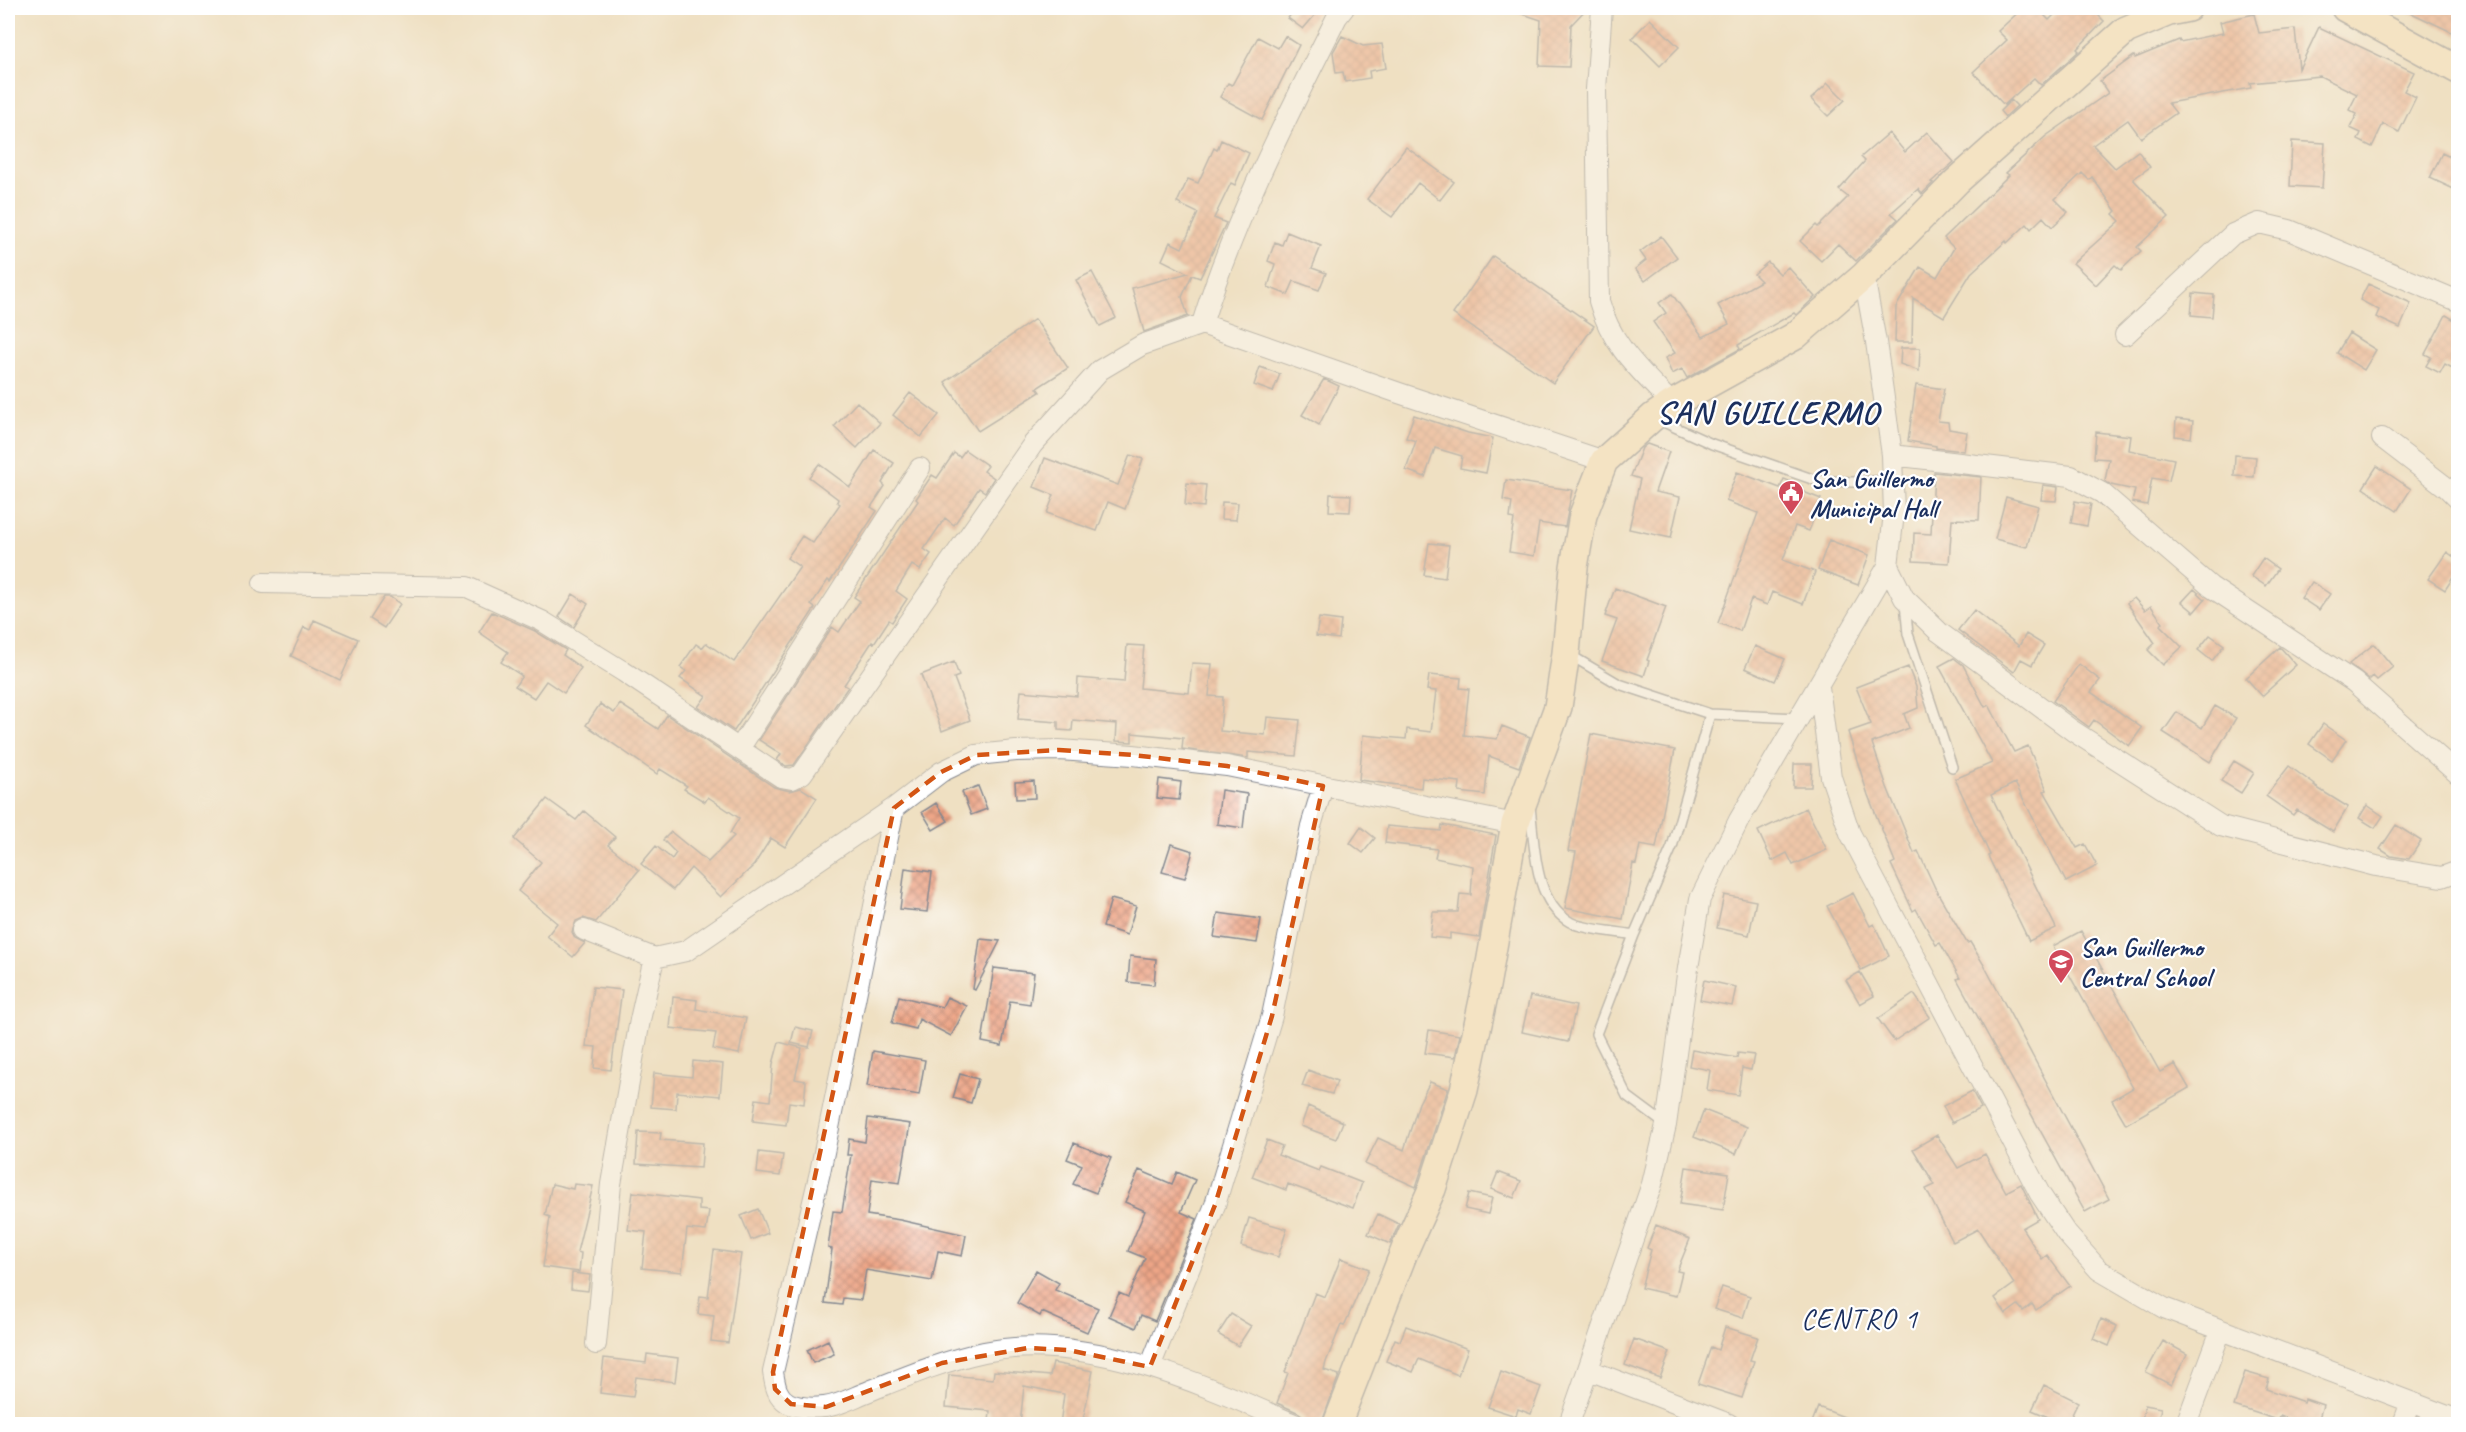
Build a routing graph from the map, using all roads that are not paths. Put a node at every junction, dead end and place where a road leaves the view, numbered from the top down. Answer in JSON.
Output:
{"nodes":[{"id":1,"x":1344,"y":8,"type":"edge"},
{"id":2,"x":1602,"y":8,"type":"edge"},
{"id":3,"x":2188,"y":8,"type":"edge"},
{"id":4,"x":2345,"y":8,"type":"edge"},
{"id":5,"x":2132,"y":19,"type":"edge"},
{"id":6,"x":2458,"y":70,"type":"edge"},
{"id":7,"x":1864,"y":276,"type":"junction"},
{"id":8,"x":2458,"y":298,"type":"edge"},
{"id":9,"x":1202,"y":324,"type":"junction"},
{"id":10,"x":2126,"y":335,"type":"dead end"},
{"id":11,"x":1663,"y":410,"type":"junction"},
{"id":12,"x":2382,"y":438,"type":"dead end"},
{"id":13,"x":1893,"y":455,"type":"junction"},
{"id":14,"x":1604,"y":461,"type":"junction"},
{"id":15,"x":920,"y":468,"type":"dead end"},
{"id":16,"x":1894,"y":480,"type":"junction"},
{"id":17,"x":2458,"y":499,"type":"edge"},
{"id":18,"x":1888,"y":566,"type":"junction"},
{"id":19,"x":263,"y":583,"type":"dead end"},
{"id":20,"x":1904,"y":598,"type":"junction"},
{"id":21,"x":1566,"y":652,"type":"junction"},
{"id":22,"x":1819,"y":687,"type":"junction"},
{"id":23,"x":1710,"y":714,"type":"junction"},
{"id":24,"x":1798,"y":718,"type":"junction"},
{"id":25,"x":739,"y":748,"type":"junction"},
{"id":26,"x":1952,"y":767,"type":"dead end"},
{"id":27,"x":2458,"y":774,"type":"edge"},
{"id":28,"x":1323,"y":786,"type":"junction"},
{"id":29,"x":1527,"y":790,"type":"junction"},
{"id":30,"x":894,"y":808,"type":"junction"},
{"id":31,"x":1515,"y":824,"type":"junction"},
{"id":32,"x":2458,"y":871,"type":"edge"},
{"id":33,"x":584,"y":930,"type":"dead end"},
{"id":34,"x":1634,"y":935,"type":"junction"},
{"id":35,"x":654,"y":958,"type":"junction"},
{"id":36,"x":1666,"y":1125,"type":"junction"},
{"id":37,"x":2221,"y":1330,"type":"junction"},
{"id":38,"x":596,"y":1344,"type":"dead end"},
{"id":39,"x":1150,"y":1367,"type":"junction"},
{"id":40,"x":1589,"y":1370,"type":"junction"},
{"id":41,"x":2411,"y":1402,"type":"junction"},
{"id":42,"x":2458,"y":1420,"type":"edge"},
{"id":43,"x":1294,"y":1425,"type":"edge"},
{"id":44,"x":1336,"y":1425,"type":"edge"},
{"id":45,"x":1569,"y":1425,"type":"edge"},
{"id":46,"x":1729,"y":1425,"type":"edge"},
{"id":47,"x":2186,"y":1425,"type":"edge"},
{"id":48,"x":2403,"y":1425,"type":"edge"}],
"edges":[{"from":1,"to":9,"type":"street"},
{"from":2,"to":11,"type":"street"},
{"from":3,"to":5,"type":"street"},
{"from":4,"to":6,"type":"street"},
{"from":5,"to":7,"type":"street"},
{"from":7,"to":11,"type":"street"},
{"from":7,"to":13,"type":"street"},
{"from":8,"to":10,"type":"street"},
{"from":9,"to":14,"type":"street"},
{"from":9,"to":25,"type":"street"},
{"from":11,"to":14,"type":"street"},
{"from":11,"to":16,"type":"lane"},
{"from":12,"to":17,"type":"street"},
{"from":13,"to":16,"type":"street"},
{"from":13,"to":27,"type":"street"},
{"from":14,"to":21,"type":"street"},
{"from":15,"to":25,"type":"street"},
{"from":16,"to":18,"type":"street"},
{"from":18,"to":20,"type":"street"},
{"from":18,"to":22,"type":"street"},
{"from":19,"to":25,"type":"street"},
{"from":20,"to":26,"type":"lane"},
{"from":20,"to":32,"type":"street"},
{"from":21,"to":23,"type":"lane"},
{"from":21,"to":29,"type":"street"},
{"from":22,"to":24,"type":"street"},
{"from":22,"to":37,"type":"street"},
{"from":23,"to":24,"type":"lane"},
{"from":23,"to":34,"type":"lane"},
{"from":24,"to":36,"type":"street"},
{"from":28,"to":30,"type":"street"},
{"from":28,"to":31,"type":"street"},
{"from":28,"to":39,"type":"street"},
{"from":29,"to":31,"type":"street"},
{"from":29,"to":34,"type":"lane"},
{"from":30,"to":35,"type":"street"},
{"from":30,"to":39,"type":"street"},
{"from":31,"to":44,"type":"street"},
{"from":33,"to":35,"type":"street"},
{"from":34,"to":36,"type":"lane"},
{"from":35,"to":38,"type":"street"},
{"from":36,"to":40,"type":"street"},
{"from":37,"to":41,"type":"street"},
{"from":37,"to":47,"type":"street"},
{"from":39,"to":43,"type":"street"},
{"from":40,"to":45,"type":"street"},
{"from":40,"to":46,"type":"street"},
{"from":41,"to":42,"type":"street"},
{"from":41,"to":48,"type":"street"}]}
